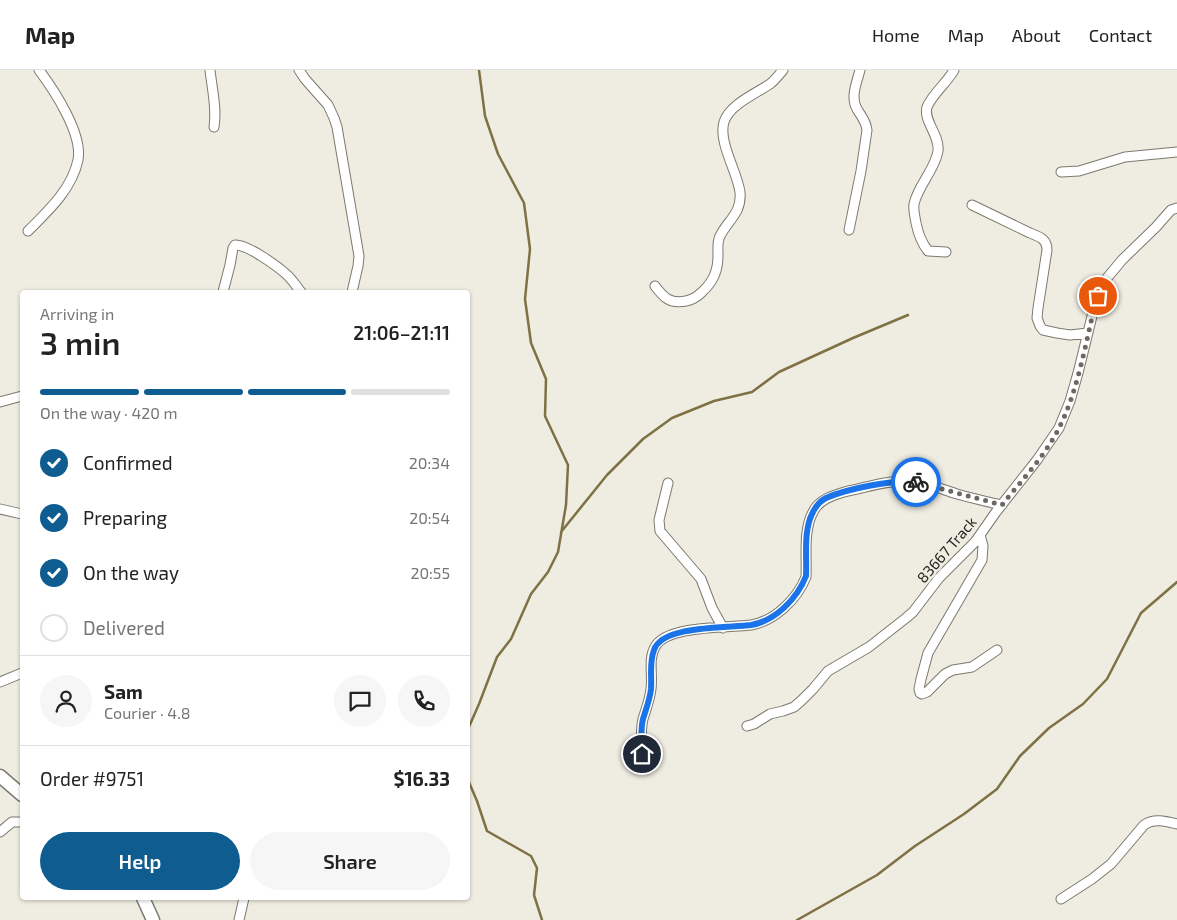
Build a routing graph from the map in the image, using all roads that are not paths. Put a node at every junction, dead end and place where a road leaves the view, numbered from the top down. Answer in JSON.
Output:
{"nodes":[{"id":1,"x":39,"y":70,"type":"edge"},
{"id":2,"x":210,"y":70,"type":"edge"},
{"id":3,"x":299,"y":70,"type":"edge"},
{"id":4,"x":783,"y":70,"type":"edge"},
{"id":5,"x":860,"y":70,"type":"edge"},
{"id":6,"x":954,"y":70,"type":"edge"},
{"id":7,"x":214,"y":127,"type":"dead end"},
{"id":8,"x":1177,"y":152,"type":"edge"},
{"id":9,"x":1061,"y":172,"type":"dead end"},
{"id":10,"x":972,"y":204,"type":"dead end"},
{"id":11,"x":1177,"y":208,"type":"edge"},
{"id":12,"x":849,"y":230,"type":"dead end"},
{"id":13,"x":28,"y":231,"type":"dead end"},
{"id":14,"x":946,"y":252,"type":"dead end"},
{"id":15,"x":655,"y":286,"type":"dead end"},
{"id":16,"x":224,"y":290,"type":"edge"},
{"id":17,"x":299,"y":290,"type":"edge"},
{"id":18,"x":352,"y":290,"type":"edge"},
{"id":19,"x":1088,"y":333,"type":"junction"},
{"id":20,"x":20,"y":397,"type":"edge"},
{"id":21,"x":0,"y":402,"type":"edge"},
{"id":22,"x":668,"y":483,"type":"dead end"},
{"id":23,"x":1002,"y":505,"type":"junction"},
{"id":24,"x":0,"y":508,"type":"edge"},
{"id":25,"x":20,"y":513,"type":"edge"},
{"id":26,"x":980,"y":535,"type":"junction"},
{"id":27,"x":723,"y":628,"type":"junction"},
{"id":28,"x":997,"y":650,"type":"dead end"},
{"id":29,"x":20,"y":673,"type":"edge"},
{"id":30,"x":0,"y":682,"type":"edge"},
{"id":31,"x":747,"y":726,"type":"dead end"},
{"id":32,"x":642,"y":754,"type":"dead end"},
{"id":33,"x":0,"y":776,"type":"edge"},
{"id":34,"x":20,"y":793,"type":"edge"},
{"id":35,"x":20,"y":822,"type":"edge"},
{"id":36,"x":1177,"y":824,"type":"edge"},
{"id":37,"x":0,"y":832,"type":"edge"},
{"id":38,"x":1060,"y":899,"type":"dead end"},
{"id":39,"x":144,"y":900,"type":"edge"},
{"id":40,"x":244,"y":900,"type":"edge"},
{"id":41,"x":152,"y":920,"type":"edge"},
{"id":42,"x":239,"y":920,"type":"edge"}],
"edges":[{"from":1,"to":13,"type":"street"},
{"from":2,"to":7,"type":"street"},
{"from":3,"to":18,"type":"street"},
{"from":4,"to":15,"type":"street"},
{"from":5,"to":12,"type":"street"},
{"from":6,"to":14,"type":"street"},
{"from":8,"to":9,"type":"street"},
{"from":10,"to":19,"type":"street"},
{"from":11,"to":19,"type":"street","name":"83667 Track"},
{"from":16,"to":17,"type":"street"},
{"from":19,"to":23,"type":"street","name":"83667 Track"},
{"from":20,"to":21,"type":"street"},
{"from":22,"to":27,"type":"street"},
{"from":23,"to":26,"type":"street","name":"83667 Track"},
{"from":23,"to":27,"type":"street"},
{"from":24,"to":25,"type":"street"},
{"from":26,"to":28,"type":"street"},
{"from":26,"to":31,"type":"street","name":"83667 Track"},
{"from":27,"to":32,"type":"street"},
{"from":29,"to":30,"type":"street"},
{"from":33,"to":34,"type":"street"},
{"from":35,"to":37,"type":"street"},
{"from":36,"to":38,"type":"street"},
{"from":39,"to":41,"type":"street"},
{"from":40,"to":42,"type":"street"}]}
